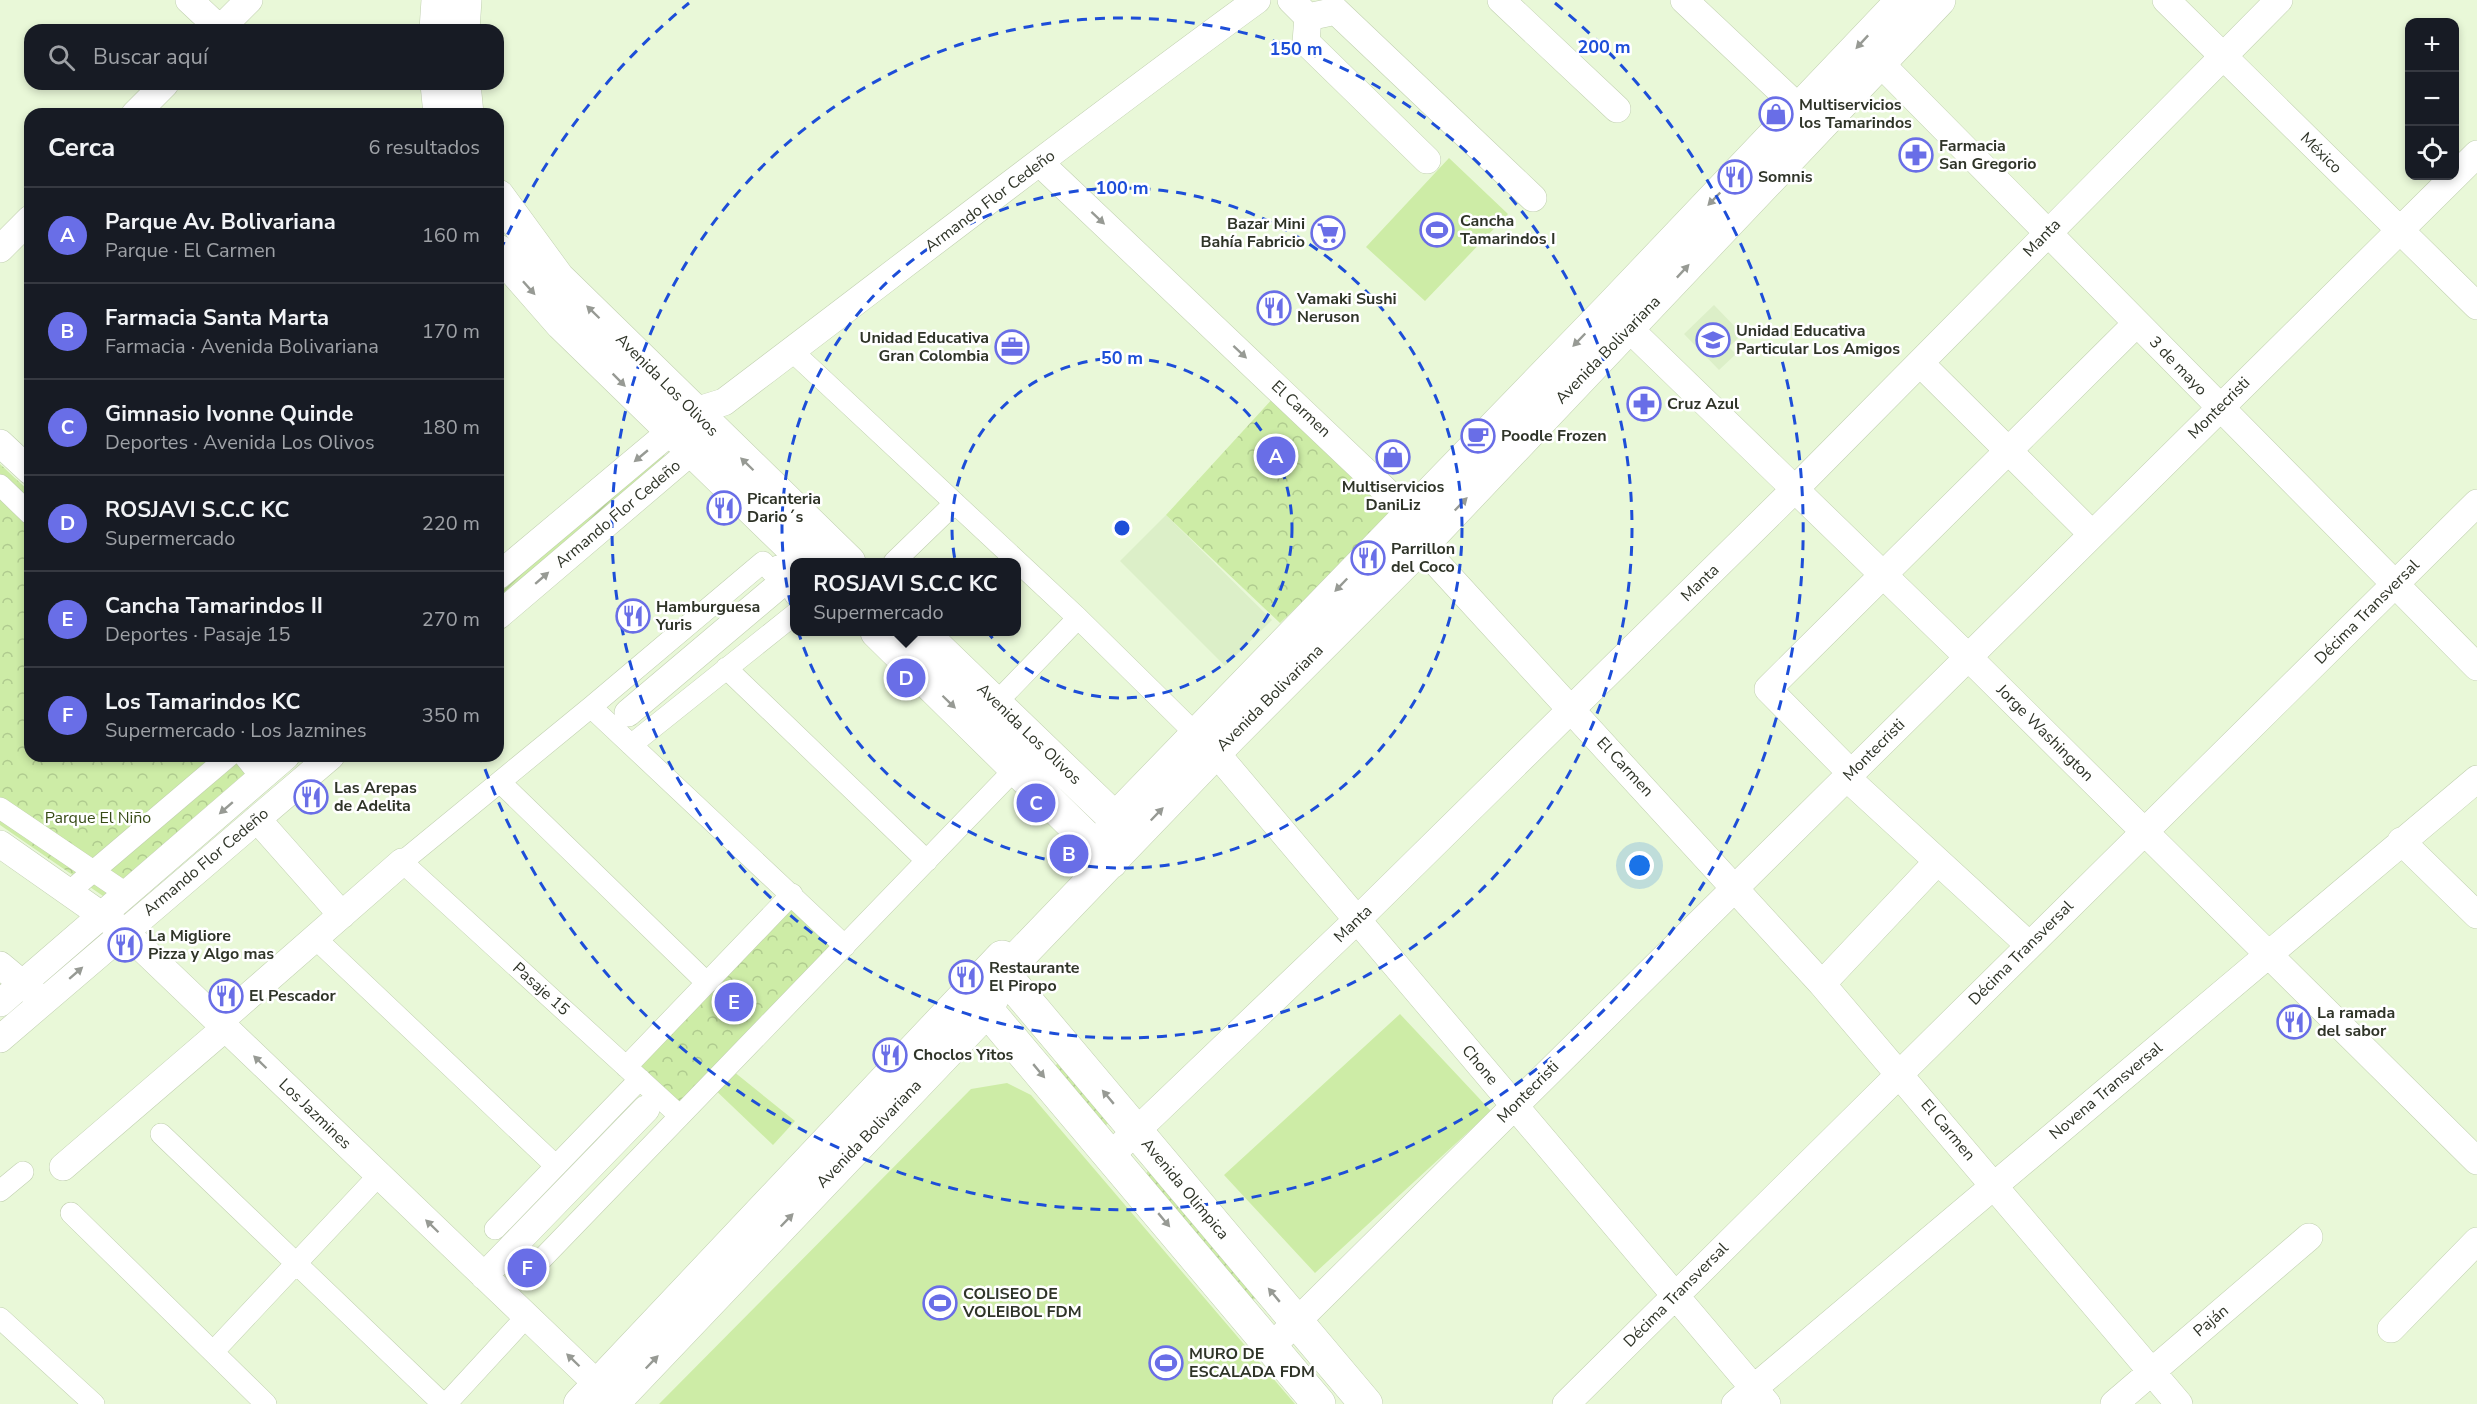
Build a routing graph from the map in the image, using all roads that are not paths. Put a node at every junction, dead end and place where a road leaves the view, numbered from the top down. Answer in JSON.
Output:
{"nodes":[{"id":1,"x":189,"y":0,"type":"edge"},
{"id":2,"x":249,"y":0,"type":"edge"},
{"id":3,"x":438,"y":0,"type":"edge"},
{"id":4,"x":465,"y":0,"type":"edge"},
{"id":5,"x":1257,"y":0,"type":"edge"},
{"id":6,"x":1501,"y":0,"type":"edge"},
{"id":7,"x":1684,"y":0,"type":"edge"},
{"id":8,"x":1903,"y":0,"type":"edge"},
{"id":9,"x":1939,"y":0,"type":"edge"},
{"id":10,"x":2166,"y":0,"type":"edge"},
{"id":11,"x":2279,"y":0,"type":"edge"},
{"id":12,"x":1300,"y":9,"type":"edge"},
{"id":13,"x":215,"y":24,"type":"edge"},
{"id":14,"x":225,"y":24,"type":"edge"},
{"id":15,"x":436,"y":24,"type":"edge"},
{"id":16,"x":463,"y":24,"type":"edge"},
{"id":17,"x":2223,"y":56,"type":"junction"},
{"id":18,"x":1880,"y":63,"type":"junction"},
{"id":19,"x":159,"y":90,"type":"edge"},
{"id":20,"x":438,"y":90,"type":"edge"},
{"id":21,"x":465,"y":90,"type":"edge"},
{"id":22,"x":141,"y":108,"type":"edge"},
{"id":23,"x":439,"y":108,"type":"edge"},
{"id":24,"x":466,"y":108,"type":"edge"},
{"id":25,"x":1800,"y":109,"type":"junction"},
{"id":26,"x":1617,"y":110,"type":"dead end"},
{"id":27,"x":2477,"y":154,"type":"edge"},
{"id":28,"x":1427,"y":160,"type":"dead end"},
{"id":29,"x":1040,"y":163,"type":"junction"},
{"id":30,"x":1533,"y":198,"type":"dead end"},
{"id":31,"x":504,"y":204,"type":"edge"},
{"id":32,"x":24,"y":224,"type":"edge"},
{"id":33,"x":2400,"y":230,"type":"junction"},
{"id":34,"x":2047,"y":232,"type":"junction"},
{"id":35,"x":1,"y":244,"type":"edge"},
{"id":36,"x":504,"y":258,"type":"edge"},
{"id":37,"x":2477,"y":306,"type":"edge"},
{"id":38,"x":1619,"y":318,"type":"junction"},
{"id":39,"x":2137,"y":323,"type":"junction"},
{"id":40,"x":792,"y":351,"type":"junction"},
{"id":41,"x":1920,"y":363,"type":"junction"},
{"id":42,"x":2219,"y":408,"type":"junction"},
{"id":43,"x":699,"y":425,"type":"junction"},
{"id":44,"x":0,"y":443,"type":"edge"},
{"id":45,"x":2008,"y":451,"type":"junction"},
{"id":46,"x":24,"y":465,"type":"edge"},
{"id":47,"x":0,"y":485,"type":"edge"},
{"id":48,"x":1795,"y":489,"type":"junction"},
{"id":49,"x":955,"y":503,"type":"junction"},
{"id":50,"x":2477,"y":503,"type":"edge"},
{"id":51,"x":24,"y":508,"type":"edge"},
{"id":52,"x":1410,"y":514,"type":"junction"},
{"id":53,"x":2092,"y":534,"type":"junction"},
{"id":54,"x":1421,"y":546,"type":"junction"},
{"id":55,"x":794,"y":558,"type":"edge"},
{"id":56,"x":845,"y":558,"type":"edge"},
{"id":57,"x":898,"y":558,"type":"edge"},
{"id":58,"x":1014,"y":558,"type":"edge"},
{"id":59,"x":1021,"y":565,"type":"edge"},
{"id":60,"x":790,"y":568,"type":"edge"},
{"id":61,"x":504,"y":571,"type":"edge"},
{"id":62,"x":790,"y":573,"type":"edge"},
{"id":63,"x":1883,"y":575,"type":"junction"},
{"id":64,"x":2395,"y":584,"type":"junction"},
{"id":65,"x":504,"y":610,"type":"edge"},
{"id":66,"x":790,"y":618,"type":"edge"},
{"id":67,"x":1078,"y":618,"type":"junction"},
{"id":68,"x":881,"y":636,"type":"edge"},
{"id":69,"x":925,"y":636,"type":"edge"},
{"id":70,"x":1968,"y":657,"type":"junction"},
{"id":71,"x":2477,"y":667,"type":"edge"},
{"id":72,"x":726,"y":668,"type":"junction"},
{"id":73,"x":996,"y":703,"type":"junction"},
{"id":74,"x":591,"y":707,"type":"junction"},
{"id":75,"x":1571,"y":709,"type":"junction"},
{"id":76,"x":628,"y":713,"type":"dead end"},
{"id":77,"x":1206,"y":744,"type":"junction"},
{"id":78,"x":631,"y":745,"type":"junction"},
{"id":79,"x":222,"y":762,"type":"edge"},
{"id":80,"x":249,"y":762,"type":"edge"},
{"id":81,"x":278,"y":762,"type":"edge"},
{"id":82,"x":288,"y":762,"type":"edge"},
{"id":83,"x":324,"y":762,"type":"edge"},
{"id":84,"x":1016,"y":768,"type":"junction"},
{"id":85,"x":1849,"y":775,"type":"junction"},
{"id":86,"x":261,"y":777,"type":"junction"},
{"id":87,"x":303,"y":779,"type":"junction"},
{"id":88,"x":2477,"y":779,"type":"edge"},
{"id":89,"x":500,"y":782,"type":"junction"},
{"id":90,"x":0,"y":808,"type":"edge"},
{"id":91,"x":256,"y":819,"type":"junction"},
{"id":92,"x":1125,"y":828,"type":"junction"},
{"id":93,"x":2144,"y":832,"type":"junction"},
{"id":94,"x":2401,"y":841,"type":"junction"},
{"id":95,"x":0,"y":844,"type":"edge"},
{"id":96,"x":1106,"y":856,"type":"junction"},
{"id":97,"x":927,"y":861,"type":"junction"},
{"id":98,"x":402,"y":862,"type":"junction"},
{"id":99,"x":1938,"y":862,"type":"junction"},
{"id":100,"x":93,"y":872,"type":"junction"},
{"id":101,"x":1735,"y":887,"type":"junction"},
{"id":102,"x":69,"y":892,"type":"junction"},
{"id":103,"x":127,"y":894,"type":"junction"},
{"id":104,"x":792,"y":894,"type":"junction"},
{"id":105,"x":103,"y":915,"type":"junction"},
{"id":106,"x":342,"y":915,"type":"junction"},
{"id":107,"x":2477,"y":915,"type":"edge"},
{"id":108,"x":1357,"y":920,"type":"junction"},
{"id":109,"x":124,"y":931,"type":"junction"},
{"id":110,"x":315,"y":938,"type":"junction"},
{"id":111,"x":2030,"y":945,"type":"junction"},
{"id":112,"x":845,"y":946,"type":"junction"},
{"id":113,"x":2267,"y":954,"type":"junction"},
{"id":114,"x":0,"y":966,"type":"edge"},
{"id":115,"x":1004,"y":973,"type":"junction"},
{"id":116,"x":23,"y":983,"type":"junction"},
{"id":117,"x":707,"y":983,"type":"junction"},
{"id":118,"x":1822,"y":984,"type":"junction"},
{"id":119,"x":44,"y":1002,"type":"junction"},
{"id":120,"x":0,"y":1003,"type":"edge"},
{"id":121,"x":987,"y":1010,"type":"junction"},
{"id":122,"x":222,"y":1025,"type":"junction"},
{"id":123,"x":0,"y":1039,"type":"edge"},
{"id":124,"x":633,"y":1073,"type":"junction"},
{"id":125,"x":1900,"y":1074,"type":"junction"},
{"id":126,"x":1514,"y":1106,"type":"junction"},
{"id":127,"x":646,"y":1109,"type":"dead end"},
{"id":128,"x":680,"y":1116,"type":"junction"},
{"id":129,"x":1137,"y":1132,"type":"junction"},
{"id":130,"x":161,"y":1134,"type":"dead end"},
{"id":131,"x":1110,"y":1156,"type":"junction"},
{"id":132,"x":2477,"y":1161,"type":"edge"},
{"id":133,"x":556,"y":1166,"type":"junction"},
{"id":134,"x":63,"y":1167,"type":"dead end"},
{"id":135,"x":22,"y":1172,"type":"dead end"},
{"id":136,"x":379,"y":1176,"type":"junction"},
{"id":137,"x":1995,"y":1185,"type":"junction"},
{"id":138,"x":0,"y":1191,"type":"edge"},
{"id":139,"x":71,"y":1213,"type":"dead end"},
{"id":140,"x":495,"y":1229,"type":"dead end"},
{"id":141,"x":2308,"y":1238,"type":"dead end"},
{"id":142,"x":2477,"y":1241,"type":"edge"},
{"id":143,"x":296,"y":1263,"type":"junction"},
{"id":144,"x":538,"y":1263,"type":"dead end"},
{"id":145,"x":484,"y":1276,"type":"junction"},
{"id":146,"x":1675,"y":1295,"type":"junction"},
{"id":147,"x":527,"y":1316,"type":"junction"},
{"id":148,"x":0,"y":1318,"type":"edge"},
{"id":149,"x":1296,"y":1321,"type":"junction"},
{"id":150,"x":2391,"y":1329,"type":"dead end"},
{"id":151,"x":1271,"y":1347,"type":"junction"},
{"id":152,"x":213,"y":1352,"type":"junction"},
{"id":153,"x":2152,"y":1371,"type":"junction"},
{"id":154,"x":601,"y":1398,"type":"edge"},
{"id":155,"x":1752,"y":1399,"type":"edge"},
{"id":156,"x":94,"y":1404,"type":"edge"},
{"id":157,"x":266,"y":1404,"type":"edge"},
{"id":158,"x":444,"y":1404,"type":"edge"},
{"id":159,"x":1319,"y":1404,"type":"edge"},
{"id":160,"x":1366,"y":1404,"type":"edge"},
{"id":161,"x":1566,"y":1404,"type":"edge"},
{"id":162,"x":2114,"y":1404,"type":"edge"},
{"id":163,"x":2179,"y":1404,"type":"edge"}],
"edges":[{"from":1,"to":13,"type":"street"},
{"from":2,"to":14,"type":"street"},
{"from":3,"to":15,"type":"street"},
{"from":4,"to":16,"type":"street"},
{"from":5,"to":29,"type":"street","name":"Armando Flor Cedeño"},
{"from":6,"to":26,"type":"street"},
{"from":7,"to":25,"type":"street"},
{"from":8,"to":25,"type":"street","name":"Avenida Bolivariana","one_way":true},
{"from":9,"to":18,"type":"street","name":"Avenida Bolivariana"},
{"from":10,"to":17,"type":"street","name":"México"},
{"from":11,"to":17,"type":"street","name":"Manta"},
{"from":12,"to":28,"type":"street"},
{"from":12,"to":30,"type":"street"},
{"from":17,"to":33,"type":"street","name":"México"},
{"from":17,"to":34,"type":"street","name":"Manta"},
{"from":18,"to":34,"type":"street","name":"3 de mayo"},
{"from":38,"to":18,"type":"street","name":"Avenida Bolivariana","one_way":true},
{"from":19,"to":22,"type":"street"},
{"from":20,"to":23,"type":"street"},
{"from":21,"to":24,"type":"street"},
{"from":25,"to":38,"type":"street","name":"Avenida Bolivariana","one_way":true},
{"from":27,"to":33,"type":"street","name":"Montecristi"},
{"from":29,"to":40,"type":"street","name":"Armando Flor Cedeño"},
{"from":29,"to":52,"type":"street","name":"El Carmen","one_way":true},
{"from":43,"to":31,"type":"street","name":"Avenida Los Olivos","one_way":true},
{"from":32,"to":35,"type":"street"},
{"from":33,"to":37,"type":"street","name":"México"},
{"from":33,"to":42,"type":"street","name":"Montecristi"},
{"from":34,"to":39,"type":"street","name":"3 de mayo"},
{"from":34,"to":41,"type":"street","name":"Manta"},
{"from":36,"to":43,"type":"street","name":"Avenida Los Olivos","one_way":true},
{"from":38,"to":48,"type":"street","name":"Jorge Washington"},
{"from":38,"to":52,"type":"street","name":"Avenida Bolivariana","one_way":true},
{"from":54,"to":38,"type":"street","name":"Avenida Bolivariana","one_way":true},
{"from":39,"to":42,"type":"street","name":"3 de mayo"},
{"from":39,"to":45,"type":"street"},
{"from":40,"to":43,"type":"street","name":"Armando Flor Cedeño"},
{"from":40,"to":49,"type":"street"},
{"from":41,"to":45,"type":"street"},
{"from":41,"to":48,"type":"street","name":"Manta"},
{"from":42,"to":53,"type":"street","name":"Montecristi"},
{"from":42,"to":64,"type":"street","name":"3 de mayo"},
{"from":43,"to":55,"type":"street","name":"Avenida Los Olivos"},
{"from":56,"to":43,"type":"street","name":"Avenida Los Olivos","one_way":true},
{"from":43,"to":61,"type":"street","name":"Armando Flor Cedeño","one_way":true},
{"from":65,"to":43,"type":"street","name":"Armando Flor Cedeño","one_way":true},
{"from":44,"to":46,"type":"street"},
{"from":45,"to":53,"type":"street"},
{"from":45,"to":63,"type":"street"},
{"from":47,"to":51,"type":"street"},
{"from":48,"to":63,"type":"street","name":"Jorge Washington"},
{"from":48,"to":75,"type":"street","name":"Manta"},
{"from":49,"to":57,"type":"street"},
{"from":49,"to":58,"type":"street"},
{"from":50,"to":64,"type":"street","name":"Décima Transversal"},
{"from":52,"to":54,"type":"street","name":"El Carmen"},
{"from":52,"to":77,"type":"street","name":"Avenida Bolivariana","one_way":true},
{"from":53,"to":70,"type":"street","name":"Montecristi"},
{"from":54,"to":75,"type":"street","name":"El Carmen"},
{"from":54,"to":77,"type":"street","name":"Avenida Bolivariana"},
{"from":59,"to":67,"type":"street"},
{"from":60,"to":74,"type":"street"},
{"from":62,"to":76,"type":"street"},
{"from":63,"to":70,"type":"street","name":"Jorge Washington"},
{"from":63,"to":85,"type":"street"},
{"from":64,"to":71,"type":"street","name":"3 de mayo"},
{"from":64,"to":93,"type":"street","name":"Décima Transversal"},
{"from":66,"to":72,"type":"street"},
{"from":67,"to":73,"type":"street"},
{"from":67,"to":77,"type":"street"},
{"from":68,"to":84,"type":"street","name":"Avenida Los Olivos","one_way":true},
{"from":69,"to":73,"type":"street","name":"Avenida Los Olivos"},
{"from":70,"to":85,"type":"street","name":"Montecristi"},
{"from":70,"to":93,"type":"street","name":"Jorge Washington"},
{"from":72,"to":78,"type":"street"},
{"from":72,"to":97,"type":"street"},
{"from":73,"to":92,"type":"street","name":"Avenida Los Olivos"},
{"from":74,"to":78,"type":"street"},
{"from":74,"to":89,"type":"street"},
{"from":75,"to":101,"type":"street","name":"El Carmen"},
{"from":75,"to":108,"type":"street","name":"Manta"},
{"from":77,"to":92,"type":"street","name":"Avenida Bolivariana"},
{"from":77,"to":108,"type":"street","name":"Chone"},
{"from":78,"to":104,"type":"street"},
{"from":79,"to":100,"type":"street"},
{"from":80,"to":86,"type":"street"},
{"from":81,"to":86,"type":"street","name":"Armando Flor Cedeño"},
{"from":82,"to":87,"type":"street"},
{"from":83,"to":87,"type":"street","name":"Armando Flor Cedeño"},
{"from":84,"to":96,"type":"street","name":"Avenida Los Olivos"},
{"from":84,"to":97,"type":"street"},
{"from":85,"to":99,"type":"street"},
{"from":85,"to":101,"type":"street","name":"Montecristi"},
{"from":86,"to":103,"type":"street","name":"Armando Flor Cedeño","one_way":true},
{"from":87,"to":91,"type":"street","name":"Armando Flor Cedeño"},
{"from":88,"to":94,"type":"street","name":"Novena Transversal"},
{"from":89,"to":98,"type":"street"},
{"from":89,"to":117,"type":"street"},
{"from":90,"to":100,"type":"street"},
{"from":91,"to":106,"type":"street"},
{"from":91,"to":109,"type":"street","name":"Armando Flor Cedeño"},
{"from":92,"to":96,"type":"street","name":"Avenida Bolivariana"},
{"from":93,"to":111,"type":"street","name":"Décima Transversal"},
{"from":93,"to":113,"type":"street","name":"Jorge Washington"},
{"from":94,"to":107,"type":"street"},
{"from":94,"to":113,"type":"street","name":"Novena Transversal"},
{"from":95,"to":102,"type":"street","name":"Los Jazmines"},
{"from":96,"to":115,"type":"street","name":"Avenida Bolivariana"},
{"from":96,"to":154,"type":"street","name":"Avenida Bolivariana"},
{"from":97,"to":112,"type":"street"},
{"from":98,"to":106,"type":"street"},
{"from":98,"to":124,"type":"street","name":"Pasaje 15"},
{"from":99,"to":111,"type":"street"},
{"from":99,"to":118,"type":"street"},
{"from":100,"to":102,"type":"street"},
{"from":100,"to":103,"type":"street"},
{"from":101,"to":118,"type":"street","name":"El Carmen"},
{"from":101,"to":126,"type":"street","name":"Montecristi"},
{"from":102,"to":105,"type":"street","name":"Los Jazmines"},
{"from":103,"to":105,"type":"street","name":"Armando Flor Cedeño"},
{"from":104,"to":112,"type":"street"},
{"from":104,"to":117,"type":"street"},
{"from":105,"to":109,"type":"street","name":"Los Jazmines"},
{"from":105,"to":116,"type":"street","name":"Armando Flor Cedeño"},
{"from":106,"to":110,"type":"street"},
{"from":108,"to":126,"type":"street","name":"Chone"},
{"from":108,"to":129,"type":"street","name":"Manta"},
{"from":119,"to":109,"type":"street","name":"Armando Flor Cedeño","one_way":true},
{"from":109,"to":122,"type":"street","name":"Los Jazmines"},
{"from":110,"to":122,"type":"street"},
{"from":110,"to":133,"type":"street"},
{"from":111,"to":125,"type":"street","name":"Décima Transversal"},
{"from":112,"to":128,"type":"street"},
{"from":113,"to":132,"type":"street","name":"Jorge Washington"},
{"from":113,"to":137,"type":"street","name":"Novena Transversal"},
{"from":114,"to":116,"type":"street"},
{"from":115,"to":121,"type":"street","name":"Avenida Bolivariana"},
{"from":129,"to":115,"type":"street","name":"Avenida Olimpica","one_way":true},
{"from":116,"to":119,"type":"street"},
{"from":116,"to":120,"type":"street","name":"Armando Flor Cedeño"},
{"from":117,"to":124,"type":"street"},
{"from":118,"to":125,"type":"street","name":"El Carmen"},
{"from":119,"to":123,"type":"street","name":"Armando Flor Cedeño"},
{"from":121,"to":131,"type":"street","one_way":true},
{"from":154,"to":121,"type":"street","name":"Avenida Bolivariana","one_way":true},
{"from":122,"to":134,"type":"street"},
{"from":136,"to":122,"type":"street","name":"Los Jazmines","one_way":true},
{"from":124,"to":128,"type":"street","name":"Pasaje 15"},
{"from":124,"to":133,"type":"street"},
{"from":125,"to":137,"type":"street","name":"El Carmen"},
{"from":125,"to":146,"type":"street","name":"Décima Transversal"},
{"from":126,"to":146,"type":"street","name":"Chone"},
{"from":126,"to":149,"type":"street","name":"Montecristi"},
{"from":127,"to":145,"type":"street"},
{"from":128,"to":144,"type":"street"},
{"from":129,"to":131,"type":"street","name":"Manta"},
{"from":149,"to":129,"type":"street","name":"Avenida Olimpica","one_way":true},
{"from":130,"to":143,"type":"street"},
{"from":131,"to":151,"type":"street","one_way":true},
{"from":133,"to":140,"type":"street"},
{"from":135,"to":138,"type":"street"},
{"from":136,"to":143,"type":"street"},
{"from":145,"to":136,"type":"street","name":"Los Jazmines","one_way":true},
{"from":137,"to":153,"type":"street","name":"El Carmen"},
{"from":137,"to":155,"type":"street","name":"Novena Transversal"},
{"from":139,"to":152,"type":"street"},
{"from":141,"to":153,"type":"street","name":"Paján"},
{"from":142,"to":150,"type":"street"},
{"from":143,"to":152,"type":"street"},
{"from":143,"to":158,"type":"street"},
{"from":145,"to":147,"type":"street","name":"Los Jazmines"},
{"from":146,"to":155,"type":"street","name":"Chone"},
{"from":146,"to":161,"type":"street","name":"Décima Transversal"},
{"from":154,"to":147,"type":"street","name":"Los Jazmines","one_way":true},
{"from":147,"to":158,"type":"street"},
{"from":148,"to":156,"type":"street"},
{"from":149,"to":151,"type":"street","name":"Montecristi"},
{"from":149,"to":160,"type":"street","name":"Avenida Olimpica"},
{"from":151,"to":159,"type":"street"},
{"from":152,"to":157,"type":"street"},
{"from":153,"to":162,"type":"street","name":"Paján"},
{"from":153,"to":163,"type":"street","name":"El Carmen"}]}
